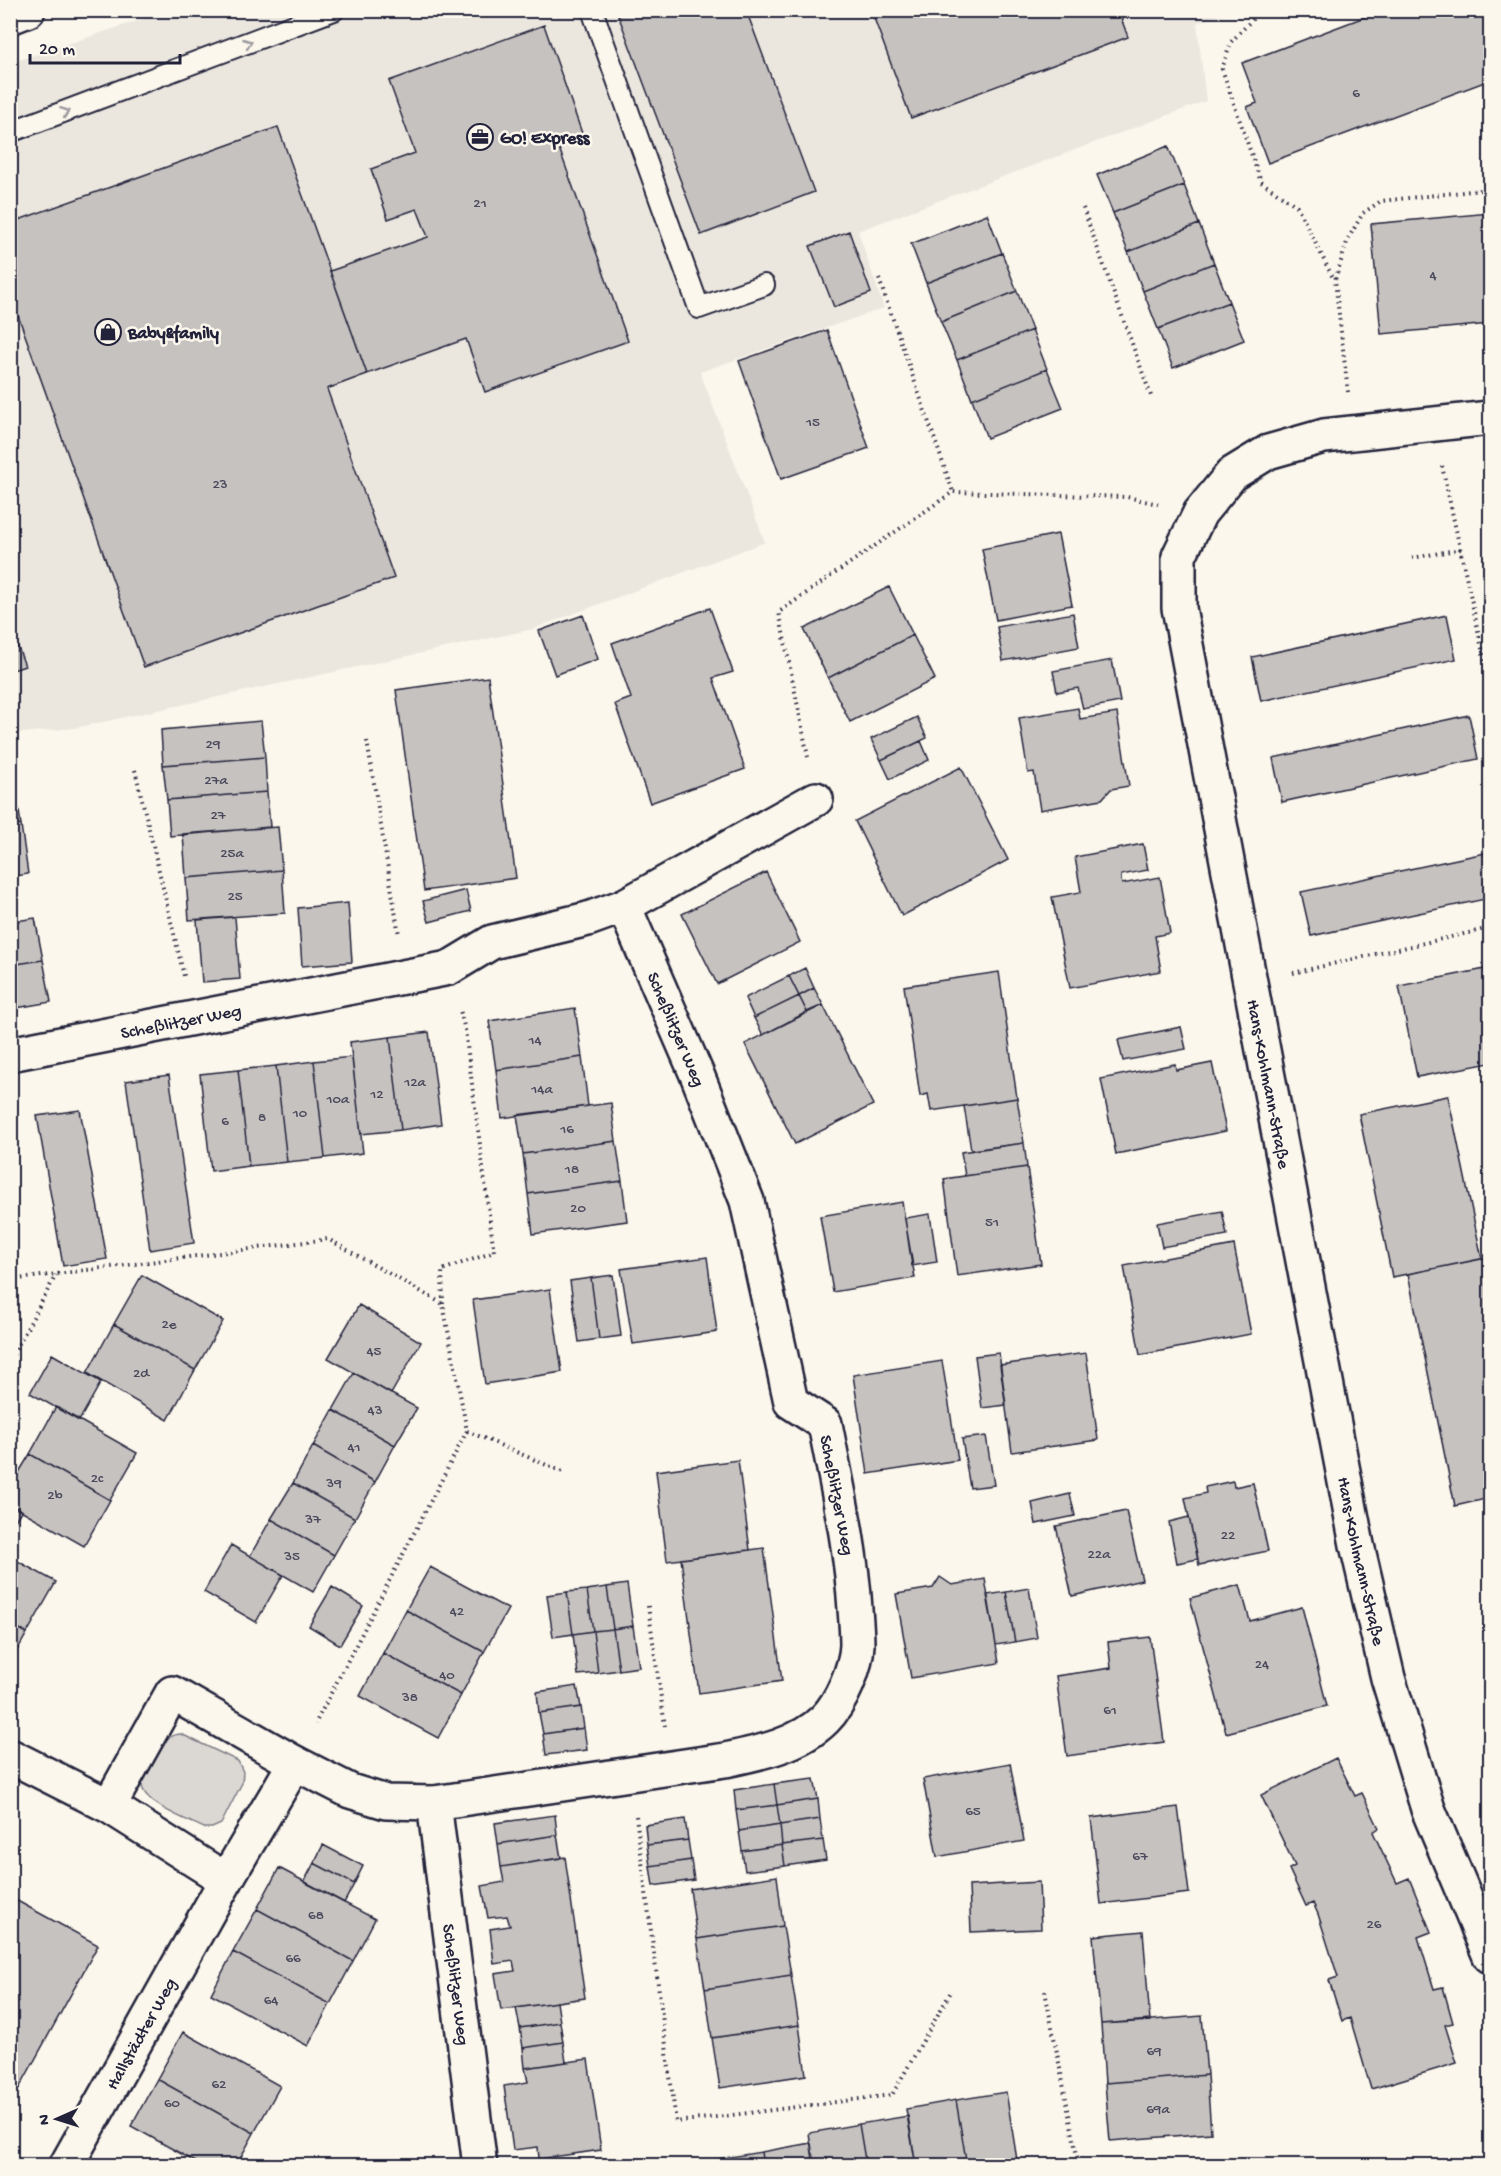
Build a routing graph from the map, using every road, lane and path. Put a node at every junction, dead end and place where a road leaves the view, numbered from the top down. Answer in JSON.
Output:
{"nodes":[{"id":1,"x":28,"y":10,"type":"edge"},
{"id":2,"x":334,"y":10,"type":"edge"},
{"id":3,"x":592,"y":10,"type":"edge"},
{"id":4,"x":1261,"y":10,"type":"edge"},
{"id":5,"x":10,"y":17,"type":"edge"},
{"id":6,"x":10,"y":132,"type":"edge"},
{"id":7,"x":1491,"y":189,"type":"edge"},
{"id":8,"x":1083,"y":208,"type":"dead end"},
{"id":9,"x":879,"y":279,"type":"dead end"},
{"id":10,"x":1335,"y":280,"type":"junction"},
{"id":11,"x":764,"y":285,"type":"dead end"},
{"id":12,"x":1150,"y":396,"type":"dead end"},
{"id":13,"x":1491,"y":418,"type":"edge"},
{"id":14,"x":1433,"y":423,"type":"junction"},
{"id":15,"x":1353,"y":433,"type":"junction"},
{"id":16,"x":953,"y":492,"type":"junction"},
{"id":17,"x":1200,"y":513,"type":"junction"},
{"id":18,"x":1461,"y":549,"type":"junction"},
{"id":19,"x":1412,"y":558,"type":"dead end"},
{"id":20,"x":1491,"y":685,"type":"edge"},
{"id":21,"x":367,"y":741,"type":"dead end"},
{"id":22,"x":135,"y":771,"type":"dead end"},
{"id":23,"x":816,"y":799,"type":"joint"},
{"id":24,"x":624,"y":906,"type":"junction"},
{"id":25,"x":1491,"y":928,"type":"edge"},
{"id":26,"x":449,"y":968,"type":"junction"},
{"id":27,"x":406,"y":978,"type":"junction"},
{"id":28,"x":1251,"y":983,"type":"junction"},
{"id":29,"x":194,"y":1018,"type":"junction"},
{"id":30,"x":10,"y":1054,"type":"edge"},
{"id":31,"x":57,"y":1274,"type":"junction"},
{"id":32,"x":10,"y":1280,"type":"edge"},
{"id":33,"x":443,"y":1304,"type":"junction"},
{"id":34,"x":10,"y":1360,"type":"edge"},
{"id":35,"x":467,"y":1431,"type":"junction"},
{"id":36,"x":563,"y":1472,"type":"dead end"},
{"id":37,"x":648,"y":1606,"type":"dead end"},
{"id":38,"x":10,"y":1756,"type":"edge"},
{"id":39,"x":295,"y":1763,"type":"junction"},
{"id":40,"x":672,"y":1768,"type":"junction"},
{"id":41,"x":630,"y":1774,"type":"junction"},
{"id":42,"x":434,"y":1803,"type":"junction"},
{"id":43,"x":109,"y":1806,"type":"junction"},
{"id":44,"x":220,"y":1892,"type":"junction"},
{"id":45,"x":1491,"y":1956,"type":"edge"},
{"id":46,"x":952,"y":1990,"type":"dead end"},
{"id":47,"x":1045,"y":1991,"type":"dead end"},
{"id":48,"x":78,"y":2161,"type":"edge"},
{"id":49,"x":480,"y":2166,"type":"edge"},
{"id":50,"x":1079,"y":2166,"type":"edge"}],
"edges":[{"from":1,"to":5,"type":"street"},
{"from":6,"to":2,"type":"lane","one_way":true},
{"from":3,"to":11,"type":"lane"},
{"from":4,"to":10,"type":"path"},
{"from":7,"to":10,"type":"path"},
{"from":8,"to":12,"type":"path"},
{"from":9,"to":16,"type":"path"},
{"from":10,"to":15,"type":"path"},
{"from":13,"to":14,"type":"street","name":"Hans-Kohlmann-Straße"},
{"from":14,"to":15,"type":"street","name":"Hans-Kohlmann-Straße"},
{"from":14,"to":18,"type":"path"},
{"from":15,"to":17,"type":"street","name":"Hans-Kohlmann-Straße"},
{"from":16,"to":17,"type":"path"},
{"from":16,"to":23,"type":"path"},
{"from":17,"to":28,"type":"street","name":"Hans-Kohlmann-Straße"},
{"from":18,"to":19,"type":"path"},
{"from":18,"to":20,"type":"path"},
{"from":21,"to":27,"type":"path"},
{"from":22,"to":29,"type":"path"},
{"from":23,"to":24,"type":"street","name":"Scheßlitzer Weg"},
{"from":24,"to":26,"type":"street","name":"Scheßlitzer Weg"},
{"from":24,"to":40,"type":"street","name":"Scheßlitzer Weg"},
{"from":25,"to":28,"type":"path"},
{"from":26,"to":27,"type":"street","name":"Scheßlitzer Weg"},
{"from":26,"to":33,"type":"path"},
{"from":27,"to":29,"type":"street","name":"Scheßlitzer Weg"},
{"from":28,"to":45,"type":"street","name":"Hans-Kohlmann-Straße"},
{"from":29,"to":30,"type":"street","name":"Scheßlitzer Weg"},
{"from":31,"to":32,"type":"path"},
{"from":31,"to":33,"type":"path"},
{"from":31,"to":34,"type":"path"},
{"from":33,"to":35,"type":"path"},
{"from":35,"to":36,"type":"path"},
{"from":35,"to":39,"type":"path"},
{"from":37,"to":40,"type":"path"},
{"from":38,"to":43,"type":"street"},
{"from":39,"to":42,"type":"street","name":"Scheßlitzer Weg"},
{"from":39,"to":43,"type":"street","name":"Scheßlitzer Weg"},
{"from":39,"to":44,"type":"street","name":"Hallstädter Weg"},
{"from":40,"to":41,"type":"street","name":"Scheßlitzer Weg"},
{"from":41,"to":42,"type":"street","name":"Scheßlitzer Weg"},
{"from":41,"to":46,"type":"path"},
{"from":42,"to":49,"type":"street","name":"Scheßlitzer Weg"},
{"from":43,"to":44,"type":"street"},
{"from":44,"to":48,"type":"street","name":"Hallstädter Weg"},
{"from":47,"to":50,"type":"path"}]}
